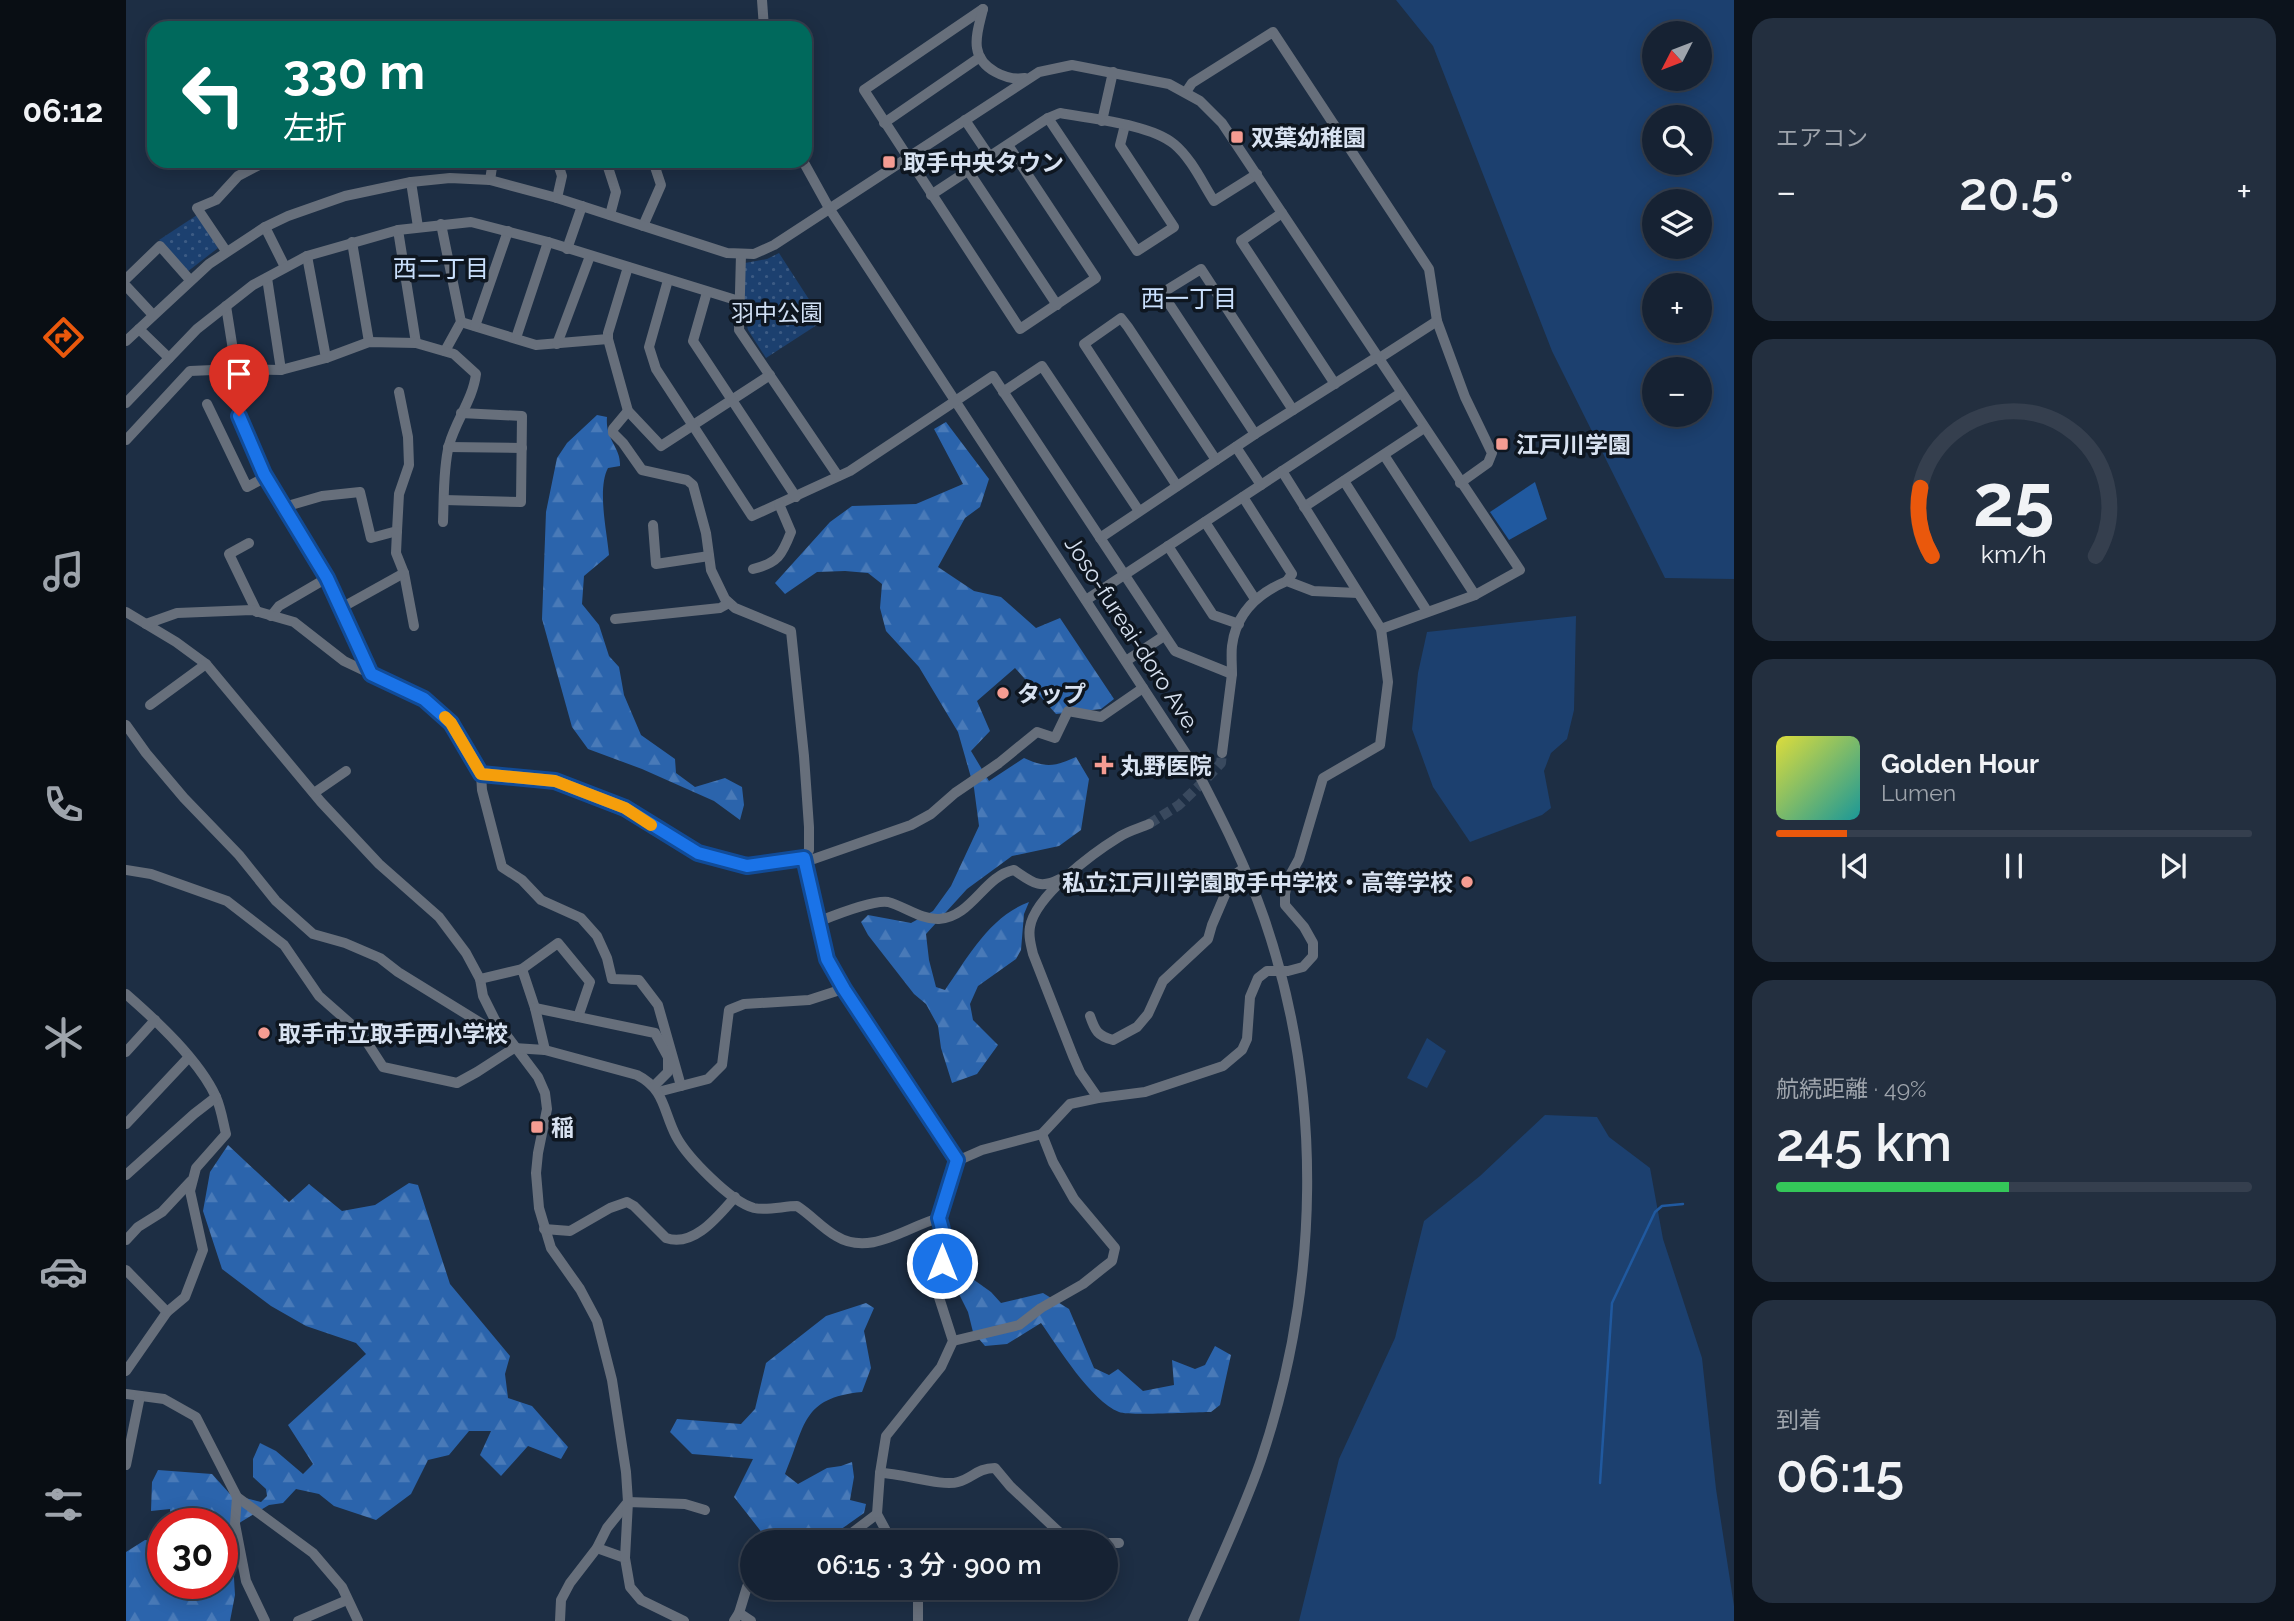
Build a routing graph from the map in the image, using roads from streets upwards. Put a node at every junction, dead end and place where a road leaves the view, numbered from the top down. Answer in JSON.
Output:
{"nodes":[{"id":1,"x":762,"y":0,"type":"edge"},
{"id":2,"x":764,"y":21,"type":"edge"},
{"id":3,"x":980,"y":57,"type":"junction"},
{"id":4,"x":1113,"y":72,"type":"junction"},
{"id":5,"x":1030,"y":78,"type":"junction"},
{"id":6,"x":1186,"y":92,"type":"junction"},
{"id":7,"x":1048,"y":118,"type":"junction"},
{"id":8,"x":965,"y":120,"type":"junction"},
{"id":9,"x":1102,"y":121,"type":"junction"},
{"id":10,"x":884,"y":123,"type":"junction"},
{"id":11,"x":1125,"y":125,"type":"junction"},
{"id":12,"x":1008,"y":145,"type":"junction"},
{"id":13,"x":990,"y":157,"type":"junction"},
{"id":14,"x":907,"y":158,"type":"junction"},
{"id":15,"x":253,"y":168,"type":"edge"},
{"id":16,"x":493,"y":168,"type":"edge"},
{"id":17,"x":559,"y":168,"type":"edge"},
{"id":18,"x":608,"y":168,"type":"edge"},
{"id":19,"x":655,"y":168,"type":"edge"},
{"id":20,"x":807,"y":168,"type":"edge"},
{"id":21,"x":969,"y":172,"type":"junction"},
{"id":22,"x":1257,"y":174,"type":"junction"},
{"id":23,"x":490,"y":180,"type":"junction"},
{"id":24,"x":411,"y":183,"type":"junction"},
{"id":25,"x":931,"y":195,"type":"junction"},
{"id":26,"x":557,"y":198,"type":"junction"},
{"id":27,"x":582,"y":206,"type":"junction"},
{"id":28,"x":829,"y":208,"type":"junction"},
{"id":29,"x":1282,"y":213,"type":"junction"},
{"id":30,"x":610,"y":215,"type":"junction"},
{"id":31,"x":441,"y":224,"type":"junction"},
{"id":32,"x":643,"y":226,"type":"junction"},
{"id":33,"x":265,"y":227,"type":"junction"},
{"id":34,"x":418,"y":227,"type":"junction"},
{"id":35,"x":398,"y":230,"type":"junction"},
{"id":36,"x":508,"y":231,"type":"junction"},
{"id":37,"x":352,"y":242,"type":"junction"},
{"id":38,"x":548,"y":242,"type":"junction"},
{"id":39,"x":567,"y":248,"type":"junction"},
{"id":40,"x":226,"y":251,"type":"junction"},
{"id":41,"x":741,"y":254,"type":"junction"},
{"id":42,"x":307,"y":256,"type":"junction"},
{"id":43,"x":590,"y":256,"type":"junction"},
{"id":44,"x":285,"y":267,"type":"junction"},
{"id":45,"x":628,"y":267,"type":"junction"},
{"id":46,"x":267,"y":278,"type":"junction"},
{"id":47,"x":126,"y":279,"type":"edge"},
{"id":48,"x":190,"y":280,"type":"junction"},
{"id":49,"x":668,"y":280,"type":"junction"},
{"id":50,"x":126,"y":286,"type":"edge"},
{"id":51,"x":707,"y":292,"type":"junction"},
{"id":52,"x":739,"y":301,"type":"junction"},
{"id":53,"x":1057,"y":305,"type":"junction"},
{"id":54,"x":226,"y":306,"type":"junction"},
{"id":55,"x":153,"y":315,"type":"junction"},
{"id":56,"x":1437,"y":321,"type":"junction"},
{"id":57,"x":461,"y":322,"type":"junction"},
{"id":58,"x":475,"y":326,"type":"junction"},
{"id":59,"x":139,"y":329,"type":"junction"},
{"id":60,"x":516,"y":338,"type":"junction"},
{"id":61,"x":608,"y":339,"type":"junction"},
{"id":62,"x":126,"y":341,"type":"edge"},
{"id":63,"x":369,"y":342,"type":"junction"},
{"id":64,"x":416,"y":343,"type":"junction"},
{"id":65,"x":558,"y":344,"type":"junction"},
{"id":66,"x":444,"y":351,"type":"junction"},
{"id":67,"x":169,"y":358,"type":"junction"},
{"id":68,"x":326,"y":358,"type":"junction"},
{"id":69,"x":1378,"y":358,"type":"junction"},
{"id":70,"x":236,"y":369,"type":"junction"},
{"id":71,"x":281,"y":370,"type":"junction"},
{"id":72,"x":770,"y":375,"type":"junction"},
{"id":73,"x":1335,"y":384,"type":"junction"},
{"id":74,"x":399,"y":392,"type":"dead end"},
{"id":75,"x":1003,"y":392,"type":"junction"},
{"id":76,"x":1401,"y":393,"type":"junction"},
{"id":77,"x":732,"y":400,"type":"junction"},
{"id":78,"x":955,"y":401,"type":"junction"},
{"id":79,"x":126,"y":403,"type":"edge"},
{"id":80,"x":207,"y":404,"type":"dead end"},
{"id":81,"x":1293,"y":410,"type":"junction"},
{"id":82,"x":628,"y":411,"type":"junction"},
{"id":83,"x":461,"y":413,"type":"junction"},
{"id":84,"x":239,"y":416,"type":"dead end"},
{"id":85,"x":692,"y":425,"type":"junction"},
{"id":86,"x":1424,"y":428,"type":"junction"},
{"id":87,"x":1255,"y":434,"type":"junction"},
{"id":88,"x":126,"y":440,"type":"edge"},
{"id":89,"x":448,"y":447,"type":"junction"},
{"id":90,"x":1236,"y":447,"type":"junction"},
{"id":91,"x":522,"y":448,"type":"junction"},
{"id":92,"x":1384,"y":455,"type":"junction"},
{"id":93,"x":1216,"y":460,"type":"junction"},
{"id":94,"x":1282,"y":471,"type":"junction"},
{"id":95,"x":838,"y":476,"type":"junction"},
{"id":96,"x":266,"y":477,"type":"junction"},
{"id":97,"x":1344,"y":481,"type":"junction"},
{"id":98,"x":1460,"y":483,"type":"junction"},
{"id":99,"x":1261,"y":485,"type":"junction"},
{"id":100,"x":1177,"y":486,"type":"junction"},
{"id":101,"x":796,"y":497,"type":"junction"},
{"id":102,"x":1243,"y":497,"type":"junction"},
{"id":103,"x":444,"y":500,"type":"junction"},
{"id":104,"x":779,"y":505,"type":"junction"},
{"id":105,"x":284,"y":507,"type":"junction"},
{"id":106,"x":1304,"y":507,"type":"junction"},
{"id":107,"x":1139,"y":512,"type":"junction"},
{"id":108,"x":443,"y":522,"type":"dead end"},
{"id":109,"x":1205,"y":522,"type":"junction"},
{"id":110,"x":653,"y":525,"type":"dead end"},
{"id":111,"x":397,"y":531,"type":"junction"},
{"id":112,"x":1100,"y":538,"type":"junction"},
{"id":113,"x":249,"y":543,"type":"dead end"},
{"id":114,"x":1168,"y":546,"type":"junction"},
{"id":115,"x":709,"y":556,"type":"junction"},
{"id":116,"x":753,"y":569,"type":"dead end"},
{"id":117,"x":404,"y":573,"type":"junction"},
{"id":118,"x":1125,"y":574,"type":"junction"},
{"id":119,"x":327,"y":578,"type":"junction"},
{"id":120,"x":1287,"y":580,"type":"junction"},
{"id":121,"x":1358,"y":593,"type":"junction"},
{"id":122,"x":1475,"y":594,"type":"junction"},
{"id":123,"x":1255,"y":598,"type":"junction"},
{"id":124,"x":1086,"y":600,"type":"junction"},
{"id":125,"x":729,"y":603,"type":"junction"},
{"id":126,"x":341,"y":608,"type":"junction"},
{"id":127,"x":1427,"y":611,"type":"junction"},
{"id":128,"x":126,"y":612,"type":"edge"},
{"id":129,"x":257,"y":612,"type":"junction"},
{"id":130,"x":271,"y":616,"type":"junction"},
{"id":131,"x":615,"y":619,"type":"dead end"},
{"id":132,"x":146,"y":624,"type":"junction"},
{"id":133,"x":1239,"y":624,"type":"junction"},
{"id":134,"x":414,"y":625,"type":"dead end"},
{"id":135,"x":1381,"y":629,"type":"junction"},
{"id":136,"x":1164,"y":636,"type":"junction"},
{"id":137,"x":1126,"y":661,"type":"junction"},
{"id":138,"x":206,"y":664,"type":"junction"},
{"id":139,"x":371,"y":674,"type":"junction"},
{"id":140,"x":1233,"y":674,"type":"junction"},
{"id":141,"x":1143,"y":688,"type":"junction"},
{"id":142,"x":150,"y":705,"type":"dead end"},
{"id":143,"x":126,"y":725,"type":"edge"},
{"id":144,"x":1222,"y":753,"type":"tunnel mouth"},
{"id":145,"x":346,"y":771,"type":"dead end"},
{"id":146,"x":481,"y":774,"type":"junction"},
{"id":147,"x":314,"y":793,"type":"junction"},
{"id":148,"x":1149,"y":824,"type":"tunnel mouth"},
{"id":149,"x":805,"y":860,"type":"junction"},
{"id":150,"x":1244,"y":868,"type":"junction"},
{"id":151,"x":126,"y":870,"type":"edge"},
{"id":152,"x":1063,"y":878,"type":"junction"},
{"id":153,"x":820,"y":920,"type":"junction"},
{"id":154,"x":522,"y":969,"type":"junction"},
{"id":155,"x":1279,"y":970,"type":"junction"},
{"id":156,"x":611,"y":975,"type":"junction"},
{"id":157,"x":480,"y":979,"type":"junction"},
{"id":158,"x":590,"y":982,"type":"junction"},
{"id":159,"x":844,"y":989,"type":"junction"},
{"id":160,"x":126,"y":994,"type":"edge"},
{"id":161,"x":535,"y":1008,"type":"junction"},
{"id":162,"x":1090,"y":1016,"type":"dead end"},
{"id":163,"x":578,"y":1017,"type":"junction"},
{"id":164,"x":155,"y":1020,"type":"junction"},
{"id":165,"x":511,"y":1044,"type":"junction"},
{"id":166,"x":545,"y":1050,"type":"junction"},
{"id":167,"x":126,"y":1052,"type":"edge"},
{"id":168,"x":189,"y":1057,"type":"junction"},
{"id":169,"x":681,"y":1086,"type":"junction"},
{"id":170,"x":656,"y":1089,"type":"junction"},
{"id":171,"x":216,"y":1097,"type":"junction"},
{"id":172,"x":1098,"y":1098,"type":"junction"},
{"id":173,"x":126,"y":1124,"type":"edge"},
{"id":174,"x":1042,"y":1134,"type":"junction"},
{"id":175,"x":957,"y":1160,"type":"junction"},
{"id":176,"x":126,"y":1175,"type":"edge"},
{"id":177,"x":193,"y":1180,"type":"junction"},
{"id":178,"x":735,"y":1197,"type":"junction"},
{"id":179,"x":939,"y":1218,"type":"junction"},
{"id":180,"x":544,"y":1228,"type":"junction"},
{"id":181,"x":126,"y":1240,"type":"edge"},
{"id":182,"x":126,"y":1270,"type":"edge"},
{"id":183,"x":167,"y":1312,"type":"junction"},
{"id":184,"x":953,"y":1341,"type":"junction"},
{"id":185,"x":126,"y":1349,"type":"edge"},
{"id":186,"x":138,"y":1356,"type":"junction"},
{"id":187,"x":126,"y":1371,"type":"edge"},
{"id":188,"x":126,"y":1394,"type":"edge"},
{"id":189,"x":140,"y":1396,"type":"junction"},
{"id":190,"x":126,"y":1465,"type":"edge"},
{"id":191,"x":880,"y":1473,"type":"junction"},
{"id":192,"x":237,"y":1497,"type":"junction"},
{"id":193,"x":628,"y":1502,"type":"junction"},
{"id":194,"x":705,"y":1510,"type":"dead end"},
{"id":195,"x":877,"y":1514,"type":"junction"},
{"id":196,"x":856,"y":1530,"type":"edge"},
{"id":197,"x":886,"y":1530,"type":"edge"},
{"id":198,"x":1057,"y":1530,"type":"edge"},
{"id":199,"x":597,"y":1548,"type":"junction"},
{"id":200,"x":625,"y":1558,"type":"junction"},
{"id":201,"x":347,"y":1600,"type":"junction"},
{"id":202,"x":742,"y":1600,"type":"edge"},
{"id":203,"x":918,"y":1600,"type":"edge"},
{"id":204,"x":736,"y":1617,"type":"edge"},
{"id":205,"x":265,"y":1621,"type":"edge"},
{"id":206,"x":298,"y":1621,"type":"edge"},
{"id":207,"x":358,"y":1621,"type":"edge"},
{"id":208,"x":560,"y":1621,"type":"edge"},
{"id":209,"x":684,"y":1621,"type":"edge"},
{"id":210,"x":751,"y":1621,"type":"edge"},
{"id":211,"x":918,"y":1621,"type":"edge"},
{"id":212,"x":1193,"y":1621,"type":"edge"}],
"edges":[{"from":1,"to":2,"type":"street"},
{"from":3,"to":5,"type":"street"},
{"from":3,"to":10,"type":"street"},
{"from":3,"to":10,"type":"street"},
{"from":4,"to":5,"type":"street"},
{"from":4,"to":6,"type":"street"},
{"from":4,"to":9,"type":"street"},
{"from":5,"to":8,"type":"street"},
{"from":6,"to":22,"type":"street"},
{"from":6,"to":56,"type":"street"},
{"from":7,"to":9,"type":"street"},
{"from":7,"to":11,"type":"street"},
{"from":7,"to":12,"type":"street"},
{"from":8,"to":13,"type":"street"},
{"from":8,"to":14,"type":"street"},
{"from":9,"to":11,"type":"street"},
{"from":10,"to":14,"type":"street"},
{"from":11,"to":22,"type":"street"},
{"from":12,"to":13,"type":"street"},
{"from":12,"to":53,"type":"street"},
{"from":13,"to":21,"type":"street"},
{"from":14,"to":25,"type":"street"},
{"from":14,"to":28,"type":"street"},
{"from":15,"to":40,"type":"street"},
{"from":16,"to":23,"type":"street"},
{"from":17,"to":26,"type":"street"},
{"from":18,"to":30,"type":"street"},
{"from":19,"to":32,"type":"street"},
{"from":20,"to":28,"type":"street","name":"Joso-fureai-doro Ave."},
{"from":21,"to":25,"type":"street"},
{"from":21,"to":53,"type":"street"},
{"from":22,"to":29,"type":"street"},
{"from":23,"to":24,"type":"street"},
{"from":23,"to":26,"type":"street"},
{"from":24,"to":33,"type":"street"},
{"from":24,"to":34,"type":"street"},
{"from":25,"to":53,"type":"street"},
{"from":26,"to":27,"type":"street"},
{"from":27,"to":30,"type":"street"},
{"from":27,"to":39,"type":"street"},
{"from":28,"to":41,"type":"street"},
{"from":28,"to":78,"type":"street","name":"Joso-fureai-doro Ave."},
{"from":29,"to":69,"type":"street"},
{"from":29,"to":73,"type":"street"},
{"from":30,"to":32,"type":"street"},
{"from":31,"to":34,"type":"street"},
{"from":31,"to":36,"type":"street"},
{"from":31,"to":57,"type":"street"},
{"from":32,"to":41,"type":"street"},
{"from":33,"to":40,"type":"street"},
{"from":33,"to":44,"type":"street"},
{"from":34,"to":35,"type":"street"},
{"from":35,"to":37,"type":"street"},
{"from":35,"to":64,"type":"street"},
{"from":36,"to":38,"type":"street"},
{"from":36,"to":58,"type":"street"},
{"from":37,"to":42,"type":"street"},
{"from":37,"to":63,"type":"street"},
{"from":38,"to":39,"type":"street"},
{"from":38,"to":60,"type":"street"},
{"from":39,"to":43,"type":"street"},
{"from":40,"to":48,"type":"street"},
{"from":41,"to":52,"type":"street"},
{"from":42,"to":44,"type":"street"},
{"from":42,"to":68,"type":"street"},
{"from":43,"to":45,"type":"street"},
{"from":43,"to":65,"type":"street"},
{"from":44,"to":46,"type":"street"},
{"from":45,"to":49,"type":"street"},
{"from":45,"to":61,"type":"street"},
{"from":46,"to":54,"type":"street"},
{"from":46,"to":71,"type":"street"},
{"from":47,"to":48,"type":"street"},
{"from":48,"to":55,"type":"street"},
{"from":49,"to":51,"type":"street"},
{"from":49,"to":85,"type":"street"},
{"from":50,"to":55,"type":"street"},
{"from":51,"to":52,"type":"street"},
{"from":51,"to":77,"type":"street"},
{"from":52,"to":72,"type":"street"},
{"from":54,"to":67,"type":"street"},
{"from":54,"to":70,"type":"street"},
{"from":55,"to":59,"type":"street"},
{"from":56,"to":69,"type":"street"},
{"from":56,"to":98,"type":"street"},
{"from":57,"to":58,"type":"street"},
{"from":57,"to":66,"type":"street"},
{"from":58,"to":60,"type":"street"},
{"from":59,"to":62,"type":"street"},
{"from":59,"to":67,"type":"street"},
{"from":60,"to":65,"type":"street"},
{"from":61,"to":65,"type":"street"},
{"from":61,"to":82,"type":"street"},
{"from":63,"to":64,"type":"street"},
{"from":63,"to":68,"type":"street"},
{"from":64,"to":66,"type":"street"},
{"from":66,"to":83,"type":"street"},
{"from":67,"to":79,"type":"street"},
{"from":68,"to":71,"type":"street"},
{"from":69,"to":73,"type":"street"},
{"from":69,"to":76,"type":"street"},
{"from":70,"to":71,"type":"street"},
{"from":70,"to":88,"type":"street"},
{"from":72,"to":77,"type":"street"},
{"from":72,"to":95,"type":"street"},
{"from":73,"to":81,"type":"street"},
{"from":74,"to":111,"type":"street"},
{"from":75,"to":78,"type":"street"},
{"from":75,"to":107,"type":"street"},
{"from":75,"to":112,"type":"street"},
{"from":76,"to":86,"type":"street"},
{"from":76,"to":94,"type":"street"},
{"from":77,"to":85,"type":"street"},
{"from":77,"to":101,"type":"street"},
{"from":78,"to":95,"type":"street"},
{"from":78,"to":124,"type":"street","name":"Joso-fureai-doro Ave."},
{"from":80,"to":96,"type":"street"},
{"from":81,"to":87,"type":"street"},
{"from":81,"to":87,"type":"street"},
{"from":82,"to":85,"type":"street"},
{"from":82,"to":115,"type":"street"},
{"from":83,"to":89,"type":"street"},
{"from":83,"to":91,"type":"street"},
{"from":84,"to":96,"type":"street"},
{"from":85,"to":104,"type":"street"},
{"from":86,"to":92,"type":"street"},
{"from":86,"to":98,"type":"street"},
{"from":87,"to":90,"type":"street"},
{"from":89,"to":91,"type":"street"},
{"from":89,"to":103,"type":"street"},
{"from":90,"to":93,"type":"street"},
{"from":90,"to":99,"type":"street"},
{"from":91,"to":103,"type":"street"},
{"from":92,"to":97,"type":"street"},
{"from":92,"to":122,"type":"street"},
{"from":93,"to":100,"type":"street"},
{"from":93,"to":100,"type":"street"},
{"from":94,"to":99,"type":"street"},
{"from":94,"to":106,"type":"street"},
{"from":95,"to":101,"type":"street"},
{"from":96,"to":105,"type":"street"},
{"from":97,"to":106,"type":"street"},
{"from":97,"to":127,"type":"street"},
{"from":98,"to":122,"type":"street"},
{"from":99,"to":102,"type":"street"},
{"from":100,"to":107,"type":"street"},
{"from":101,"to":104,"type":"street"},
{"from":102,"to":109,"type":"street"},
{"from":102,"to":120,"type":"street"},
{"from":103,"to":108,"type":"street"},
{"from":104,"to":116,"type":"street"},
{"from":105,"to":111,"type":"street"},
{"from":105,"to":119,"type":"street"},
{"from":106,"to":121,"type":"street"},
{"from":107,"to":112,"type":"street"},
{"from":109,"to":114,"type":"street"},
{"from":109,"to":123,"type":"street"},
{"from":110,"to":115,"type":"street"},
{"from":111,"to":117,"type":"street"},
{"from":112,"to":118,"type":"street"},
{"from":113,"to":129,"type":"street"},
{"from":114,"to":118,"type":"street"},
{"from":114,"to":133,"type":"street"},
{"from":115,"to":125,"type":"street"},
{"from":117,"to":126,"type":"street"},
{"from":117,"to":134,"type":"street"},
{"from":118,"to":124,"type":"street"},
{"from":118,"to":136,"type":"street"},
{"from":119,"to":126,"type":"street"},
{"from":119,"to":130,"type":"street"},
{"from":120,"to":121,"type":"street"},
{"from":120,"to":123,"type":"street"},
{"from":121,"to":135,"type":"street"},
{"from":122,"to":127,"type":"street"},
{"from":123,"to":133,"type":"street"},
{"from":124,"to":137,"type":"street","name":"Joso-fureai-doro Ave."},
{"from":125,"to":131,"type":"street"},
{"from":125,"to":149,"type":"street"},
{"from":126,"to":139,"type":"street"},
{"from":127,"to":135,"type":"street"},
{"from":128,"to":132,"type":"street"},
{"from":129,"to":130,"type":"street"},
{"from":129,"to":132,"type":"street"},
{"from":130,"to":139,"type":"street"},
{"from":132,"to":138,"type":"street"},
{"from":133,"to":140,"type":"street"},
{"from":135,"to":155,"type":"street"},
{"from":136,"to":137,"type":"street"},
{"from":136,"to":140,"type":"street"},
{"from":137,"to":141,"type":"street","name":"Joso-fureai-doro Ave."},
{"from":138,"to":142,"type":"street"},
{"from":138,"to":147,"type":"street"},
{"from":139,"to":146,"type":"street"},
{"from":140,"to":144,"type":"street"},
{"from":141,"to":149,"type":"street"},
{"from":141,"to":150,"type":"street","name":"Joso-fureai-doro Ave."},
{"from":143,"to":165,"type":"street"},
{"from":145,"to":147,"type":"street"},
{"from":146,"to":149,"type":"street"},
{"from":146,"to":156,"type":"street"},
{"from":147,"to":157,"type":"street"},
{"from":148,"to":152,"type":"street"},
{"from":149,"to":153,"type":"street"},
{"from":150,"to":155,"type":"street","name":"Joso-fureai-doro Ave."},
{"from":150,"to":162,"type":"street"},
{"from":151,"to":165,"type":"street"},
{"from":152,"to":153,"type":"street"},
{"from":152,"to":172,"type":"street"},
{"from":153,"to":159,"type":"street"},
{"from":154,"to":157,"type":"street"},
{"from":154,"to":158,"type":"street"},
{"from":154,"to":161,"type":"street"},
{"from":155,"to":172,"type":"street"},
{"from":155,"to":212,"type":"street","name":"Joso-fureai-doro Ave."},
{"from":156,"to":158,"type":"street"},
{"from":156,"to":169,"type":"street"},
{"from":157,"to":165,"type":"street"},
{"from":158,"to":163,"type":"street"},
{"from":159,"to":169,"type":"street"},
{"from":159,"to":175,"type":"street"},
{"from":160,"to":164,"type":"street"},
{"from":161,"to":163,"type":"street"},
{"from":161,"to":166,"type":"street"},
{"from":163,"to":170,"type":"street"},
{"from":164,"to":167,"type":"street"},
{"from":164,"to":168,"type":"street"},
{"from":165,"to":166,"type":"street"},
{"from":165,"to":180,"type":"street"},
{"from":166,"to":170,"type":"street"},
{"from":168,"to":171,"type":"street"},
{"from":168,"to":173,"type":"street"},
{"from":169,"to":170,"type":"street"},
{"from":170,"to":178,"type":"street"},
{"from":171,"to":176,"type":"street"},
{"from":171,"to":177,"type":"street"},
{"from":172,"to":174,"type":"street"},
{"from":174,"to":175,"type":"street"},
{"from":174,"to":184,"type":"street"},
{"from":175,"to":179,"type":"street"},
{"from":177,"to":181,"type":"street"},
{"from":177,"to":183,"type":"street"},
{"from":178,"to":179,"type":"street"},
{"from":178,"to":180,"type":"street"},
{"from":179,"to":184,"type":"street"},
{"from":180,"to":193,"type":"street"},
{"from":182,"to":183,"type":"street"},
{"from":183,"to":186,"type":"street"},
{"from":184,"to":191,"type":"street"},
{"from":185,"to":186,"type":"street"},
{"from":186,"to":187,"type":"street"},
{"from":188,"to":189,"type":"street"},
{"from":189,"to":190,"type":"street"},
{"from":189,"to":192,"type":"street"},
{"from":191,"to":195,"type":"street"},
{"from":191,"to":198,"type":"street"},
{"from":192,"to":201,"type":"street"},
{"from":192,"to":205,"type":"street"},
{"from":193,"to":194,"type":"street"},
{"from":193,"to":199,"type":"street"},
{"from":193,"to":200,"type":"street"},
{"from":195,"to":196,"type":"street"},
{"from":195,"to":197,"type":"street"},
{"from":199,"to":200,"type":"street"},
{"from":199,"to":208,"type":"street"},
{"from":200,"to":209,"type":"street"},
{"from":201,"to":206,"type":"street"},
{"from":201,"to":207,"type":"street"},
{"from":202,"to":204,"type":"street"},
{"from":203,"to":211,"type":"street"},
{"from":204,"to":210,"type":"street"}]}
